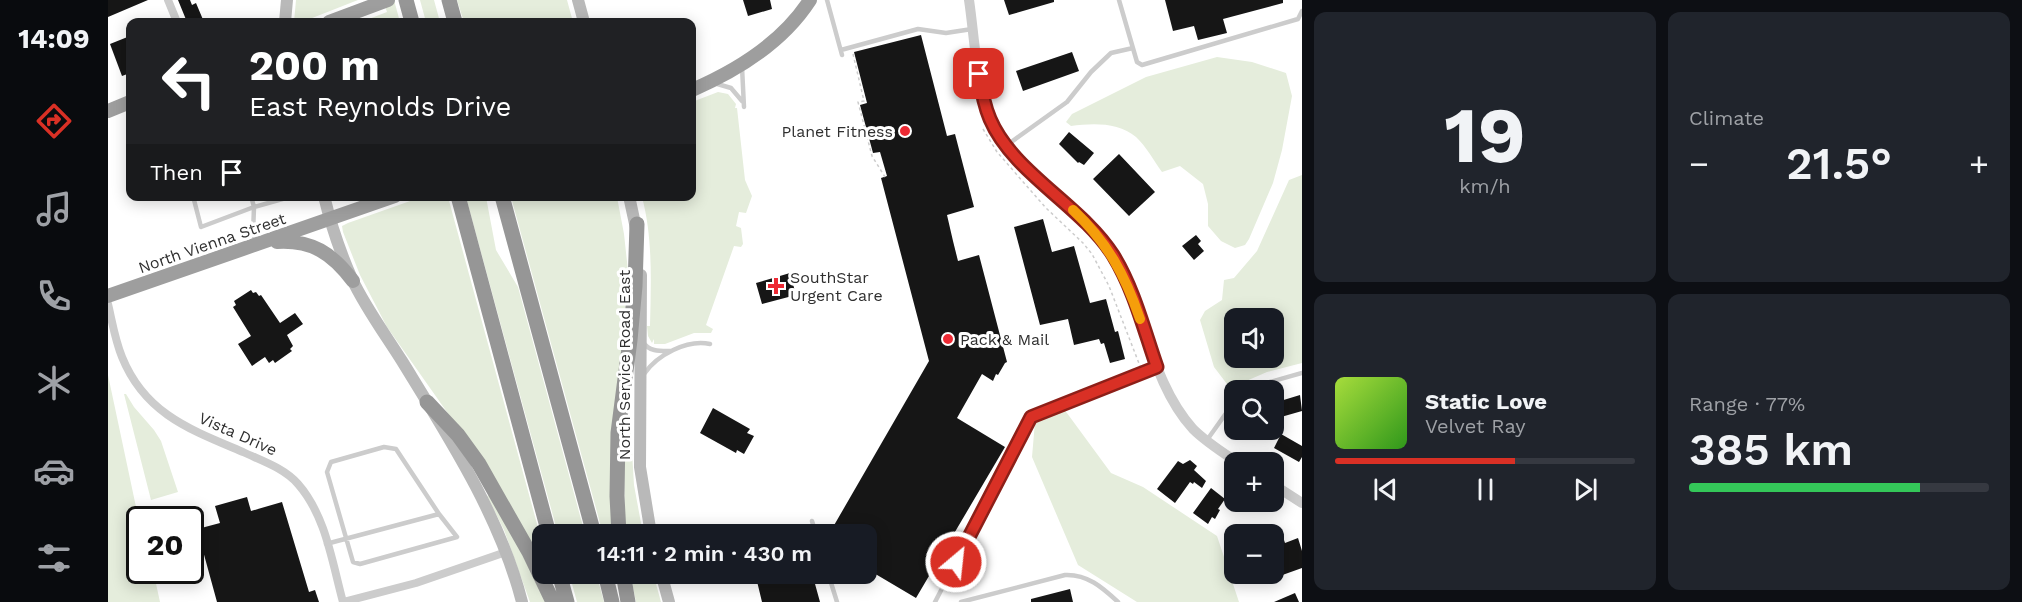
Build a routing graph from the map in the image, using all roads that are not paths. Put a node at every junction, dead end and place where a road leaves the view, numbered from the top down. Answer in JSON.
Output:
{"nodes":[{"id":1,"x":168,"y":0,"type":"edge"},
{"id":2,"x":286,"y":0,"type":"edge"},
{"id":3,"x":387,"y":0,"type":"edge"},
{"id":4,"x":406,"y":0,"type":"edge"},
{"id":5,"x":449,"y":0,"type":"edge"},
{"id":6,"x":578,"y":0,"type":"edge"},
{"id":7,"x":810,"y":0,"type":"edge"},
{"id":8,"x":827,"y":0,"type":"edge"},
{"id":9,"x":969,"y":0,"type":"edge"},
{"id":10,"x":1119,"y":0,"type":"edge"},
{"id":11,"x":1302,"y":11,"type":"edge"},
{"id":12,"x":175,"y":18,"type":"edge"},
{"id":13,"x":285,"y":18,"type":"edge"},
{"id":14,"x":340,"y":18,"type":"edge"},
{"id":15,"x":411,"y":18,"type":"edge"},
{"id":16,"x":454,"y":18,"type":"edge"},
{"id":17,"x":583,"y":18,"type":"edge"},
{"id":18,"x":973,"y":28,"type":"junction"},
{"id":19,"x":1133,"y":48,"type":"junction"},
{"id":20,"x":742,"y":64,"type":"junction"},
{"id":21,"x":711,"y":82,"type":"junction"},
{"id":22,"x":696,"y":88,"type":"edge"},
{"id":23,"x":126,"y":104,"type":"edge"},
{"id":24,"x":108,"y":111,"type":"edge"},
{"id":25,"x":1006,"y":146,"type":"junction"},
{"id":26,"x":194,"y":201,"type":"edge"},
{"id":27,"x":252,"y":201,"type":"edge"},
{"id":28,"x":275,"y":201,"type":"edge"},
{"id":29,"x":325,"y":201,"type":"edge"},
{"id":30,"x":381,"y":201,"type":"edge"},
{"id":31,"x":459,"y":201,"type":"edge"},
{"id":32,"x":503,"y":201,"type":"edge"},
{"id":33,"x":630,"y":201,"type":"edge"},
{"id":34,"x":254,"y":207,"type":"junction"},
{"id":35,"x":330,"y":219,"type":"junction"},
{"id":36,"x":637,"y":224,"type":"junction"},
{"id":37,"x":261,"y":244,"type":"junction"},
{"id":38,"x":353,"y":281,"type":"junction"},
{"id":39,"x":108,"y":296,"type":"edge"},
{"id":40,"x":108,"y":304,"type":"edge"},
{"id":41,"x":640,"y":333,"type":"junction"},
{"id":42,"x":710,"y":344,"type":"dead end"},
{"id":43,"x":673,"y":351,"type":"junction"},
{"id":44,"x":1157,"y":367,"type":"junction"},
{"id":45,"x":1302,"y":373,"type":"edge"},
{"id":46,"x":1277,"y":380,"type":"edge"},
{"id":47,"x":639,"y":381,"type":"junction"},
{"id":48,"x":427,"y":402,"type":"junction"},
{"id":49,"x":1224,"y":416,"type":"edge"},
{"id":50,"x":1207,"y":440,"type":"junction"},
{"id":51,"x":1224,"y":452,"type":"edge"},
{"id":52,"x":1284,"y":491,"type":"edge"},
{"id":53,"x":1302,"y":503,"type":"edge"},
{"id":54,"x":439,"y":514,"type":"junction"},
{"id":55,"x":812,"y":521,"type":"dead end"},
{"id":56,"x":546,"y":524,"type":"edge"},
{"id":57,"x":591,"y":524,"type":"edge"},
{"id":58,"x":618,"y":524,"type":"edge"},
{"id":59,"x":649,"y":524,"type":"edge"},
{"id":60,"x":813,"y":524,"type":"edge"},
{"id":61,"x":347,"y":538,"type":"junction"},
{"id":62,"x":326,"y":544,"type":"junction"},
{"id":63,"x":507,"y":552,"type":"junction"},
{"id":64,"x":562,"y":584,"type":"edge"},
{"id":65,"x":608,"y":584,"type":"edge"},
{"id":66,"x":625,"y":584,"type":"edge"},
{"id":67,"x":664,"y":584,"type":"edge"},
{"id":68,"x":831,"y":584,"type":"edge"},
{"id":69,"x":343,"y":602,"type":"edge"},
{"id":70,"x":522,"y":602,"type":"edge"},
{"id":71,"x":553,"y":602,"type":"edge"},
{"id":72,"x":567,"y":602,"type":"edge"},
{"id":73,"x":612,"y":602,"type":"edge"},
{"id":74,"x":628,"y":602,"type":"edge"},
{"id":75,"x":669,"y":602,"type":"edge"},
{"id":76,"x":837,"y":602,"type":"edge"},
{"id":77,"x":935,"y":602,"type":"edge"},
{"id":78,"x":961,"y":602,"type":"edge"},
{"id":79,"x":1118,"y":602,"type":"edge"}],
"edges":[{"from":1,"to":12,"type":"street"},
{"from":2,"to":13,"type":"main road"},
{"from":3,"to":14,"type":"highway"},
{"from":4,"to":15,"type":"highway"},
{"from":5,"to":16,"type":"highway"},
{"from":6,"to":17,"type":"main road"},
{"from":7,"to":20,"type":"highway"},
{"from":8,"to":18,"type":"lane"},
{"from":9,"to":18,"type":"street"},
{"from":10,"to":19,"type":"lane"},
{"from":11,"to":19,"type":"lane"},
{"from":18,"to":25,"type":"street"},
{"from":19,"to":25,"type":"lane"},
{"from":20,"to":21,"type":"highway"},
{"from":20,"to":21,"type":"lane"},
{"from":21,"to":22,"type":"highway"},
{"from":23,"to":24,"type":"highway"},
{"from":25,"to":44,"type":"street"},
{"from":26,"to":34,"type":"lane"},
{"from":27,"to":34,"type":"lane"},
{"from":28,"to":34,"type":"lane"},
{"from":29,"to":35,"type":"main road"},
{"from":30,"to":35,"type":"highway","name":"North Vienna Street"},
{"from":31,"to":56,"type":"highway"},
{"from":32,"to":57,"type":"highway"},
{"from":33,"to":36,"type":"main road","name":"North Service Road East"},
{"from":34,"to":37,"type":"lane"},
{"from":35,"to":37,"type":"highway","name":"North Vienna Street"},
{"from":35,"to":38,"type":"main road"},
{"from":36,"to":41,"type":"main road","name":"North Service Road East"},
{"from":36,"to":58,"type":"highway"},
{"from":37,"to":38,"type":"highway"},
{"from":37,"to":39,"type":"highway","name":"North Vienna Street"},
{"from":38,"to":48,"type":"main road"},
{"from":40,"to":62,"type":"street","name":"Vista Drive"},
{"from":41,"to":43,"type":"lane"},
{"from":41,"to":47,"type":"main road","name":"North Service Road East"},
{"from":42,"to":43,"type":"lane"},
{"from":43,"to":47,"type":"lane"},
{"from":44,"to":50,"type":"street"},
{"from":44,"to":77,"type":"lane"},
{"from":45,"to":46,"type":"lane"},
{"from":47,"to":59,"type":"main road","name":"North Service Road East"},
{"from":48,"to":63,"type":"main road"},
{"from":48,"to":71,"type":"highway"},
{"from":49,"to":50,"type":"lane"},
{"from":50,"to":51,"type":"street"},
{"from":52,"to":53,"type":"street"},
{"from":54,"to":61,"type":"lane"},
{"from":54,"to":61,"type":"lane"},
{"from":54,"to":61,"type":"lane"},
{"from":55,"to":60,"type":"lane"},
{"from":61,"to":62,"type":"lane"},
{"from":62,"to":69,"type":"street","name":"Vista Drive"},
{"from":63,"to":69,"type":"street","name":"Vista Drive"},
{"from":63,"to":70,"type":"main road"},
{"from":64,"to":72,"type":"highway"},
{"from":65,"to":73,"type":"highway"},
{"from":66,"to":74,"type":"highway"},
{"from":67,"to":75,"type":"main road"},
{"from":68,"to":76,"type":"lane"},
{"from":78,"to":79,"type":"lane"}]}
